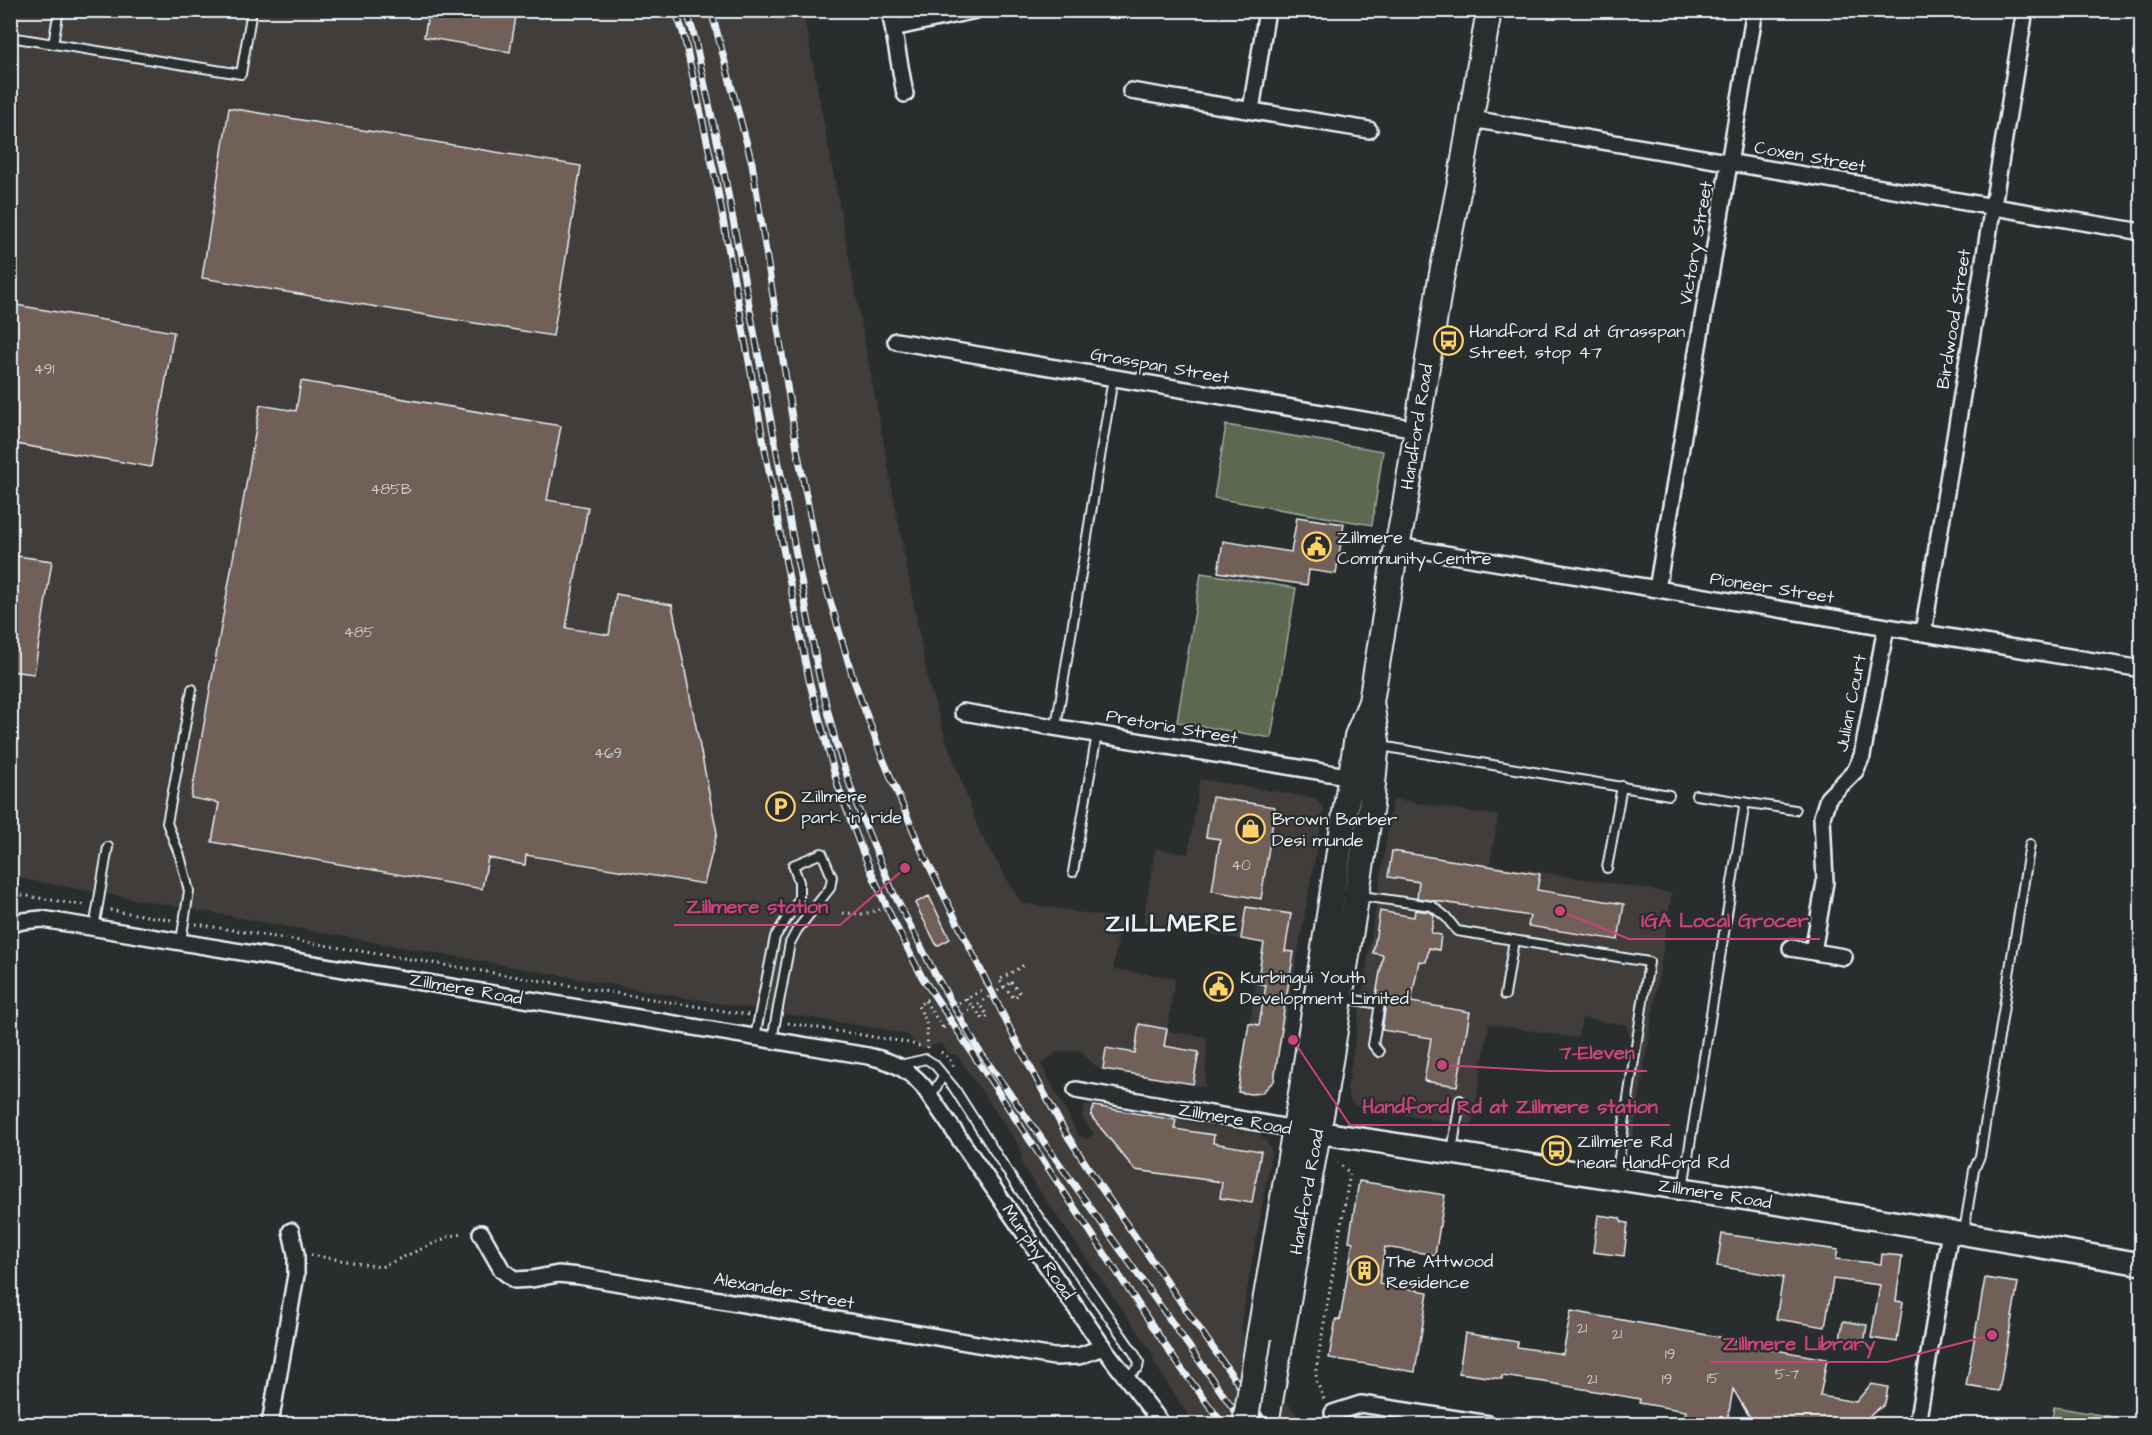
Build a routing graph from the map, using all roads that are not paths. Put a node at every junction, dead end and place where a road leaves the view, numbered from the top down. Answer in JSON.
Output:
{"nodes":[{"id":1,"x":59,"y":10,"type":"edge"},
{"id":2,"x":252,"y":10,"type":"edge"},
{"id":3,"x":890,"y":10,"type":"edge"},
{"id":4,"x":976,"y":10,"type":"edge"},
{"id":5,"x":1267,"y":10,"type":"edge"},
{"id":6,"x":1489,"y":10,"type":"edge"},
{"id":7,"x":1755,"y":10,"type":"edge"},
{"id":8,"x":2025,"y":10,"type":"edge"},
{"id":9,"x":893,"y":28,"type":"junction"},
{"id":10,"x":10,"y":37,"type":"edge"},
{"id":11,"x":53,"y":44,"type":"junction"},
{"id":12,"x":1131,"y":91,"type":"dead end"},
{"id":13,"x":905,"y":94,"type":"dead end"},
{"id":14,"x":1251,"y":110,"type":"junction"},
{"id":15,"x":1472,"y":119,"type":"junction"},
{"id":16,"x":1369,"y":130,"type":"dead end"},
{"id":17,"x":1729,"y":163,"type":"junction"},
{"id":18,"x":1992,"y":207,"type":"junction"},
{"id":19,"x":2142,"y":232,"type":"edge"},
{"id":20,"x":896,"y":341,"type":"dead end"},
{"id":21,"x":1113,"y":378,"type":"junction"},
{"id":22,"x":1417,"y":429,"type":"junction"},
{"id":23,"x":1397,"y":546,"type":"junction"},
{"id":24,"x":1657,"y":589,"type":"junction"},
{"id":25,"x":1886,"y":627,"type":"junction"},
{"id":26,"x":1923,"y":633,"type":"junction"},
{"id":27,"x":2142,"y":669,"type":"edge"},
{"id":28,"x":192,"y":689,"type":"dead end"},
{"id":29,"x":1371,"y":702,"type":"junction"},
{"id":30,"x":963,"y":712,"type":"dead end"},
{"id":31,"x":1056,"y":727,"type":"junction"},
{"id":32,"x":1097,"y":734,"type":"junction"},
{"id":33,"x":1377,"y":746,"type":"junction"},
{"id":34,"x":1362,"y":778,"type":"junction"},
{"id":35,"x":1622,"y":786,"type":"junction"},
{"id":36,"x":1669,"y":795,"type":"dead end"},
{"id":37,"x":1696,"y":795,"type":"dead end"},
{"id":38,"x":1746,"y":802,"type":"junction"},
{"id":39,"x":1795,"y":810,"type":"dead end"},
{"id":40,"x":2030,"y":844,"type":"dead end"},
{"id":41,"x":108,"y":847,"type":"dead end"},
{"id":42,"x":1607,"y":868,"type":"dead end"},
{"id":43,"x":1073,"y":872,"type":"dead end"},
{"id":44,"x":1333,"y":892,"type":"junction"},
{"id":45,"x":1357,"y":895,"type":"junction"},
{"id":46,"x":10,"y":925,"type":"edge"},
{"id":47,"x":94,"y":927,"type":"junction"},
{"id":48,"x":1514,"y":940,"type":"junction"},
{"id":49,"x":181,"y":941,"type":"junction"},
{"id":50,"x":1791,"y":948,"type":"dead end"},
{"id":51,"x":1813,"y":952,"type":"junction"},
{"id":52,"x":1844,"y":957,"type":"dead end"},
{"id":53,"x":1505,"y":995,"type":"dead end"},
{"id":54,"x":1340,"y":998,"type":"junction"},
{"id":55,"x":755,"y":1037,"type":"junction"},
{"id":56,"x":772,"y":1040,"type":"junction"},
{"id":57,"x":1379,"y":1052,"type":"dead end"},
{"id":58,"x":899,"y":1065,"type":"junction"},
{"id":59,"x":943,"y":1076,"type":"junction"},
{"id":60,"x":916,"y":1078,"type":"joint"},
{"id":61,"x":1076,"y":1090,"type":"dead end"},
{"id":62,"x":931,"y":1096,"type":"junction"},
{"id":63,"x":1460,"y":1100,"type":"dead end"},
{"id":64,"x":1306,"y":1131,"type":"junction"},
{"id":65,"x":1451,"y":1153,"type":"junction"},
{"id":66,"x":1616,"y":1178,"type":"junction"},
{"id":67,"x":1683,"y":1189,"type":"junction"},
{"id":68,"x":291,"y":1231,"type":"dead end"},
{"id":69,"x":481,"y":1233,"type":"road end"},
{"id":70,"x":1957,"y":1233,"type":"junction"},
{"id":71,"x":2142,"y":1264,"type":"edge"},
{"id":72,"x":1103,"y":1347,"type":"junction"},
{"id":73,"x":1126,"y":1377,"type":"junction"},
{"id":74,"x":1333,"y":1413,"type":"road end"},
{"id":75,"x":270,"y":1425,"type":"edge"},
{"id":76,"x":1162,"y":1425,"type":"edge"},
{"id":77,"x":1245,"y":1425,"type":"edge"},
{"id":78,"x":1266,"y":1425,"type":"edge"},
{"id":79,"x":1489,"y":1425,"type":"edge"},
{"id":80,"x":1917,"y":1425,"type":"edge"}],
"edges":[{"from":1,"to":11,"type":"lane"},
{"from":2,"to":11,"type":"lane"},
{"from":3,"to":9,"type":"street"},
{"from":4,"to":9,"type":"street"},
{"from":5,"to":14,"type":"street"},
{"from":6,"to":15,"type":"main road","name":"Handford Road"},
{"from":7,"to":17,"type":"street","name":"Victory Street"},
{"from":8,"to":18,"type":"street","name":"Birdwood Street"},
{"from":9,"to":13,"type":"street"},
{"from":10,"to":11,"type":"lane"},
{"from":12,"to":14,"type":"street"},
{"from":14,"to":16,"type":"street"},
{"from":15,"to":17,"type":"street","name":"Coxen Street"},
{"from":15,"to":22,"type":"main road","name":"Handford Road"},
{"from":17,"to":18,"type":"street","name":"Coxen Street"},
{"from":17,"to":24,"type":"street","name":"Victory Street"},
{"from":18,"to":19,"type":"street","name":"Coxen Street"},
{"from":18,"to":26,"type":"street","name":"Birdwood Street"},
{"from":20,"to":21,"type":"street","name":"Grasspan Street"},
{"from":21,"to":22,"type":"street","name":"Grasspan Street"},
{"from":21,"to":31,"type":"lane"},
{"from":22,"to":23,"type":"main road","name":"Handford Road"},
{"from":23,"to":24,"type":"street","name":"Pioneer Street"},
{"from":23,"to":29,"type":"main road","name":"Handford Road"},
{"from":24,"to":25,"type":"street","name":"Pioneer Street"},
{"from":25,"to":26,"type":"street","name":"Pioneer Street"},
{"from":25,"to":51,"type":"street","name":"Julian Court"},
{"from":26,"to":27,"type":"street","name":"Pioneer Street"},
{"from":28,"to":49,"type":"lane"},
{"from":29,"to":33,"type":"main road","name":"Handford Road"},
{"from":29,"to":34,"type":"main road","name":"Handford Road"},
{"from":30,"to":31,"type":"street","name":"Pretoria Street"},
{"from":31,"to":32,"type":"street","name":"Pretoria Street"},
{"from":32,"to":34,"type":"street","name":"Pretoria Street"},
{"from":32,"to":43,"type":"lane"},
{"from":33,"to":34,"type":"main road","name":"Handford Road"},
{"from":33,"to":35,"type":"lane"},
{"from":34,"to":44,"type":"main road","name":"Handford Road"},
{"from":34,"to":45,"type":"main road","name":"Handford Road"},
{"from":35,"to":36,"type":"lane"},
{"from":35,"to":42,"type":"lane"},
{"from":37,"to":38,"type":"lane"},
{"from":38,"to":39,"type":"lane"},
{"from":38,"to":67,"type":"lane"},
{"from":40,"to":70,"type":"lane"},
{"from":41,"to":47,"type":"lane"},
{"from":44,"to":45,"type":"lane"},
{"from":44,"to":64,"type":"main road","name":"Handford Road"},
{"from":45,"to":48,"type":"lane"},
{"from":45,"to":54,"type":"main road","name":"Handford Road"},
{"from":46,"to":47,"type":"street","name":"Zillmere Road"},
{"from":47,"to":49,"type":"street","name":"Zillmere Road"},
{"from":48,"to":53,"type":"lane"},
{"from":48,"to":66,"type":"lane"},
{"from":49,"to":55,"type":"street","name":"Zillmere Road"},
{"from":50,"to":51,"type":"street"},
{"from":51,"to":52,"type":"street"},
{"from":54,"to":57,"type":"lane"},
{"from":54,"to":64,"type":"main road","name":"Handford Road"},
{"from":55,"to":56,"type":"street","name":"Zillmere Road"},
{"from":55,"to":56,"type":"lane"},
{"from":56,"to":58,"type":"street","name":"Zillmere Road"},
{"from":58,"to":59,"type":"lane"},
{"from":58,"to":60,"type":"street","name":"Zillmere Road"},
{"from":59,"to":62,"type":"lane"},
{"from":59,"to":73,"type":"lane"},
{"from":60,"to":62,"type":"street","name":"Murphy Road"},
{"from":61,"to":64,"type":"street","name":"Zillmere Road"},
{"from":62,"to":72,"type":"street","name":"Murphy Road"},
{"from":63,"to":65,"type":"lane"},
{"from":64,"to":65,"type":"main road","name":"Zillmere Road"},
{"from":64,"to":77,"type":"main road","name":"Handford Road","bridge":true},
{"from":64,"to":78,"type":"main road","name":"Handford Road"},
{"from":65,"to":66,"type":"main road","name":"Zillmere Road"},
{"from":66,"to":67,"type":"main road","name":"Zillmere Road"},
{"from":67,"to":70,"type":"main road","name":"Zillmere Road"},
{"from":68,"to":75,"type":"street"},
{"from":69,"to":72,"type":"street","name":"Alexander Street"},
{"from":70,"to":71,"type":"main road","name":"Zillmere Road"},
{"from":70,"to":80,"type":"street"},
{"from":72,"to":73,"type":"street","name":"Murphy Road"},
{"from":73,"to":76,"type":"street","name":"Murphy Road"},
{"from":74,"to":79,"type":"street"}]}
